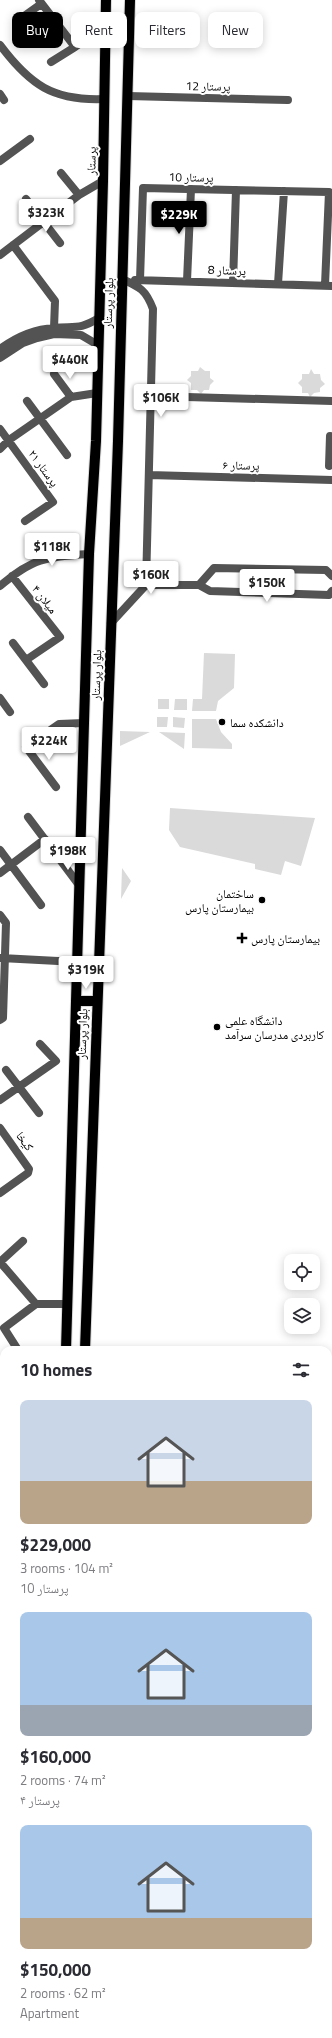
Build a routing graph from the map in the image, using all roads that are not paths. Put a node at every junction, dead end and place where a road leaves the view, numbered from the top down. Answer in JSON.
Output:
{"nodes":[{"id":1,"x":106,"y":0,"type":"edge"},
{"id":2,"x":130,"y":0,"type":"edge"},
{"id":3,"x":40,"y":2,"type":"edge"},
{"id":4,"x":28,"y":12,"type":"edge"},
{"id":5,"x":71,"y":42,"type":"edge"},
{"id":6,"x":0,"y":45,"type":"edge"},
{"id":7,"x":73,"y":48,"type":"edge"},
{"id":8,"x":51,"y":62,"type":"dead end"},
{"id":9,"x":128,"y":96,"type":"junction"},
{"id":10,"x":104,"y":99,"type":"junction"},
{"id":11,"x":288,"y":100,"type":"dead end"},
{"id":12,"x":30,"y":139,"type":"dead end"},
{"id":13,"x":0,"y":161,"type":"edge"},
{"id":14,"x":61,"y":173,"type":"dead end"},
{"id":15,"x":103,"y":181,"type":"junction"},
{"id":16,"x":191,"y":189,"type":"junction"},
{"id":17,"x":236,"y":190,"type":"junction"},
{"id":18,"x":284,"y":191,"type":"junction"},
{"id":19,"x":79,"y":196,"type":"junction"},
{"id":20,"x":26,"y":199,"type":"dead end"},
{"id":21,"x":44,"y":222,"type":"junction"},
{"id":22,"x":60,"y":243,"type":"dead end"},
{"id":23,"x":13,"y":245,"type":"junction"},
{"id":24,"x":0,"y":255,"type":"edge"},
{"id":25,"x":122,"y":279,"type":"junction"},
{"id":26,"x":140,"y":280,"type":"junction"},
{"id":27,"x":187,"y":281,"type":"junction"},
{"id":28,"x":233,"y":282,"type":"junction"},
{"id":29,"x":278,"y":284,"type":"junction"},
{"id":30,"x":328,"y":285,"type":"edge"},
{"id":31,"x":99,"y":318,"type":"junction"},
{"id":32,"x":54,"y":328,"type":"junction"},
{"id":33,"x":98,"y":345,"type":"junction"},
{"id":34,"x":0,"y":349,"type":"edge"},
{"id":35,"x":0,"y":358,"type":"edge"},
{"id":36,"x":54,"y":374,"type":"dead end"},
{"id":37,"x":97,"y":393,"type":"junction"},
{"id":38,"x":152,"y":396,"type":"junction"},
{"id":39,"x":70,"y":397,"type":"junction"},
{"id":40,"x":27,"y":401,"type":"dead end"},
{"id":41,"x":332,"y":401,"type":"edge"},
{"id":42,"x":40,"y":418,"type":"junction"},
{"id":43,"x":0,"y":429,"type":"edge"},
{"id":44,"x":330,"y":436,"type":"dead end"},
{"id":45,"x":9,"y":440,"type":"junction"},
{"id":46,"x":0,"y":449,"type":"edge"},
{"id":47,"x":67,"y":455,"type":"dead end"},
{"id":48,"x":329,"y":466,"type":"dead end"},
{"id":49,"x":149,"y":475,"type":"junction"},
{"id":50,"x":332,"y":480,"type":"edge"},
{"id":51,"x":25,"y":521,"type":"dead end"},
{"id":52,"x":89,"y":554,"type":"junction"},
{"id":53,"x":12,"y":576,"type":"junction"},
{"id":54,"x":332,"y":576,"type":"edge"},
{"id":55,"x":146,"y":585,"type":"junction"},
{"id":56,"x":199,"y":585,"type":"junction"},
{"id":57,"x":0,"y":586,"type":"edge"},
{"id":58,"x":332,"y":591,"type":"edge"},
{"id":59,"x":111,"y":623,"type":"junction"},
{"id":60,"x":13,"y":643,"type":"dead end"},
{"id":61,"x":26,"y":660,"type":"junction"},
{"id":62,"x":44,"y":684,"type":"dead end"},
{"id":63,"x":0,"y":698,"type":"edge"},
{"id":64,"x":10,"y":712,"type":"dead end"},
{"id":65,"x":84,"y":723,"type":"junction"},
{"id":66,"x":56,"y":787,"type":"dead end"},
{"id":67,"x":28,"y":817,"type":"dead end"},
{"id":68,"x":45,"y":839,"type":"junction"},
{"id":69,"x":0,"y":850,"type":"edge"},
{"id":70,"x":11,"y":864,"type":"junction"},
{"id":71,"x":0,"y":873,"type":"edge"},
{"id":72,"x":79,"y":885,"type":"junction"},
{"id":73,"x":41,"y":905,"type":"dead end"},
{"id":74,"x":0,"y":915,"type":"edge"},
{"id":75,"x":2,"y":958,"type":"edge"},
{"id":76,"x":77,"y":962,"type":"junction"},
{"id":77,"x":76,"y":1001,"type":"junction"},
{"id":78,"x":96,"y":1001,"type":"junction"},
{"id":79,"x":0,"y":1020,"type":"edge"},
{"id":80,"x":40,"y":1044,"type":"dead end"},
{"id":81,"x":6,"y":1070,"type":"dead end"},
{"id":82,"x":19,"y":1087,"type":"junction"},
{"id":83,"x":0,"y":1100,"type":"edge"},
{"id":84,"x":39,"y":1113,"type":"dead end"},
{"id":85,"x":0,"y":1128,"type":"edge"},
{"id":86,"x":0,"y":1193,"type":"edge"},
{"id":87,"x":23,"y":1241,"type":"dead end"},
{"id":88,"x":36,"y":1304,"type":"junction"},
{"id":89,"x":68,"y":1304,"type":"junction"},
{"id":90,"x":15,"y":1346,"type":"edge"},
{"id":91,"x":66,"y":1346,"type":"edge"},
{"id":92,"x":85,"y":1346,"type":"edge"}],
"edges":[{"from":1,"to":10,"type":"main road","name":"پرستار"},
{"from":2,"to":9,"type":"main road","name":"بلوار پرستار"},
{"from":3,"to":4,"type":"street"},
{"from":3,"to":5,"type":"street"},
{"from":6,"to":10,"type":"street"},
{"from":7,"to":8,"type":"street"},
{"from":9,"to":11,"type":"street","name":"پرستار 12"},
{"from":9,"to":25,"type":"main road","name":"بلوار پرستار"},
{"from":10,"to":15,"type":"main road","name":"پرستار"},
{"from":12,"to":13,"type":"street"},
{"from":14,"to":19,"type":"street"},
{"from":15,"to":19,"type":"street"},
{"from":15,"to":31,"type":"main road","name":"پرستار"},
{"from":16,"to":17,"type":"street","name":"پرستار 10"},
{"from":16,"to":26,"type":"street","name":"پرستار 10"},
{"from":16,"to":27,"type":"street"},
{"from":17,"to":18,"type":"street","name":"پرستار 10"},
{"from":17,"to":28,"type":"street"},
{"from":18,"to":29,"type":"street"},
{"from":18,"to":30,"type":"street","name":"پرستار 10"},
{"from":19,"to":21,"type":"street"},
{"from":20,"to":21,"type":"street"},
{"from":21,"to":22,"type":"street"},
{"from":21,"to":23,"type":"street"},
{"from":23,"to":24,"type":"street"},
{"from":23,"to":32,"type":"street"},
{"from":25,"to":26,"type":"street","name":"پرستار 8"},
{"from":25,"to":38,"type":"street"},
{"from":25,"to":59,"type":"main road","name":"بلوار پرستار"},
{"from":26,"to":27,"type":"street","name":"پرستار 8"},
{"from":27,"to":28,"type":"street","name":"پرستار 8"},
{"from":28,"to":29,"type":"street","name":"پرستار 8"},
{"from":29,"to":30,"type":"street","name":"پرستار 8"},
{"from":31,"to":32,"type":"street"},
{"from":31,"to":33,"type":"main road","name":"پرستار"},
{"from":32,"to":34,"type":"street"},
{"from":33,"to":35,"type":"street"},
{"from":33,"to":37,"type":"main road","name":"پرستار"},
{"from":36,"to":39,"type":"street"},
{"from":37,"to":39,"type":"street"},
{"from":37,"to":52,"type":"main road","name":"بلوار پرستار"},
{"from":38,"to":41,"type":"street"},
{"from":38,"to":49,"type":"street"},
{"from":39,"to":42,"type":"street"},
{"from":40,"to":42,"type":"street"},
{"from":42,"to":45,"type":"street"},
{"from":42,"to":47,"type":"street"},
{"from":43,"to":45,"type":"street"},
{"from":44,"to":48,"type":"street"},
{"from":45,"to":46,"type":"street"},
{"from":45,"to":51,"type":"street","name":"پرستار ۲۱"},
{"from":49,"to":50,"type":"street","name":"پرستار ۶"},
{"from":49,"to":55,"type":"street"},
{"from":52,"to":53,"type":"street"},
{"from":52,"to":65,"type":"main road","name":"بلوار پرستار"},
{"from":53,"to":57,"type":"street"},
{"from":53,"to":61,"type":"street","name":"میلان ۴"},
{"from":54,"to":56,"type":"street"},
{"from":55,"to":56,"type":"street"},
{"from":55,"to":59,"type":"street"},
{"from":56,"to":58,"type":"street"},
{"from":59,"to":78,"type":"main road","name":"بلوار پرستار"},
{"from":60,"to":61,"type":"street"},
{"from":61,"to":62,"type":"street"},
{"from":63,"to":64,"type":"street"},
{"from":65,"to":66,"type":"street"},
{"from":65,"to":72,"type":"main road","name":"بلوار پرستار"},
{"from":67,"to":68,"type":"street"},
{"from":68,"to":70,"type":"street"},
{"from":68,"to":72,"type":"street"},
{"from":69,"to":70,"type":"street"},
{"from":70,"to":71,"type":"street"},
{"from":70,"to":73,"type":"street"},
{"from":72,"to":76,"type":"main road","name":"بلوار پرستار"},
{"from":74,"to":75,"type":"street"},
{"from":75,"to":76,"type":"street"},
{"from":75,"to":79,"type":"street"},
{"from":76,"to":77,"type":"main road","name":"بلوار پرستار"},
{"from":77,"to":78,"type":"main road"},
{"from":77,"to":89,"type":"main road","name":"بلوار پرستار"},
{"from":78,"to":92,"type":"main road","name":"بلوار پرستار"},
{"from":80,"to":82,"type":"street"},
{"from":81,"to":82,"type":"street"},
{"from":82,"to":83,"type":"street"},
{"from":82,"to":84,"type":"street"},
{"from":85,"to":86,"type":"street","name":"کیخا"},
{"from":87,"to":88,"type":"street"},
{"from":88,"to":89,"type":"street"},
{"from":88,"to":90,"type":"street"},
{"from":89,"to":91,"type":"main road","name":"بلوار پرستار"}]}
